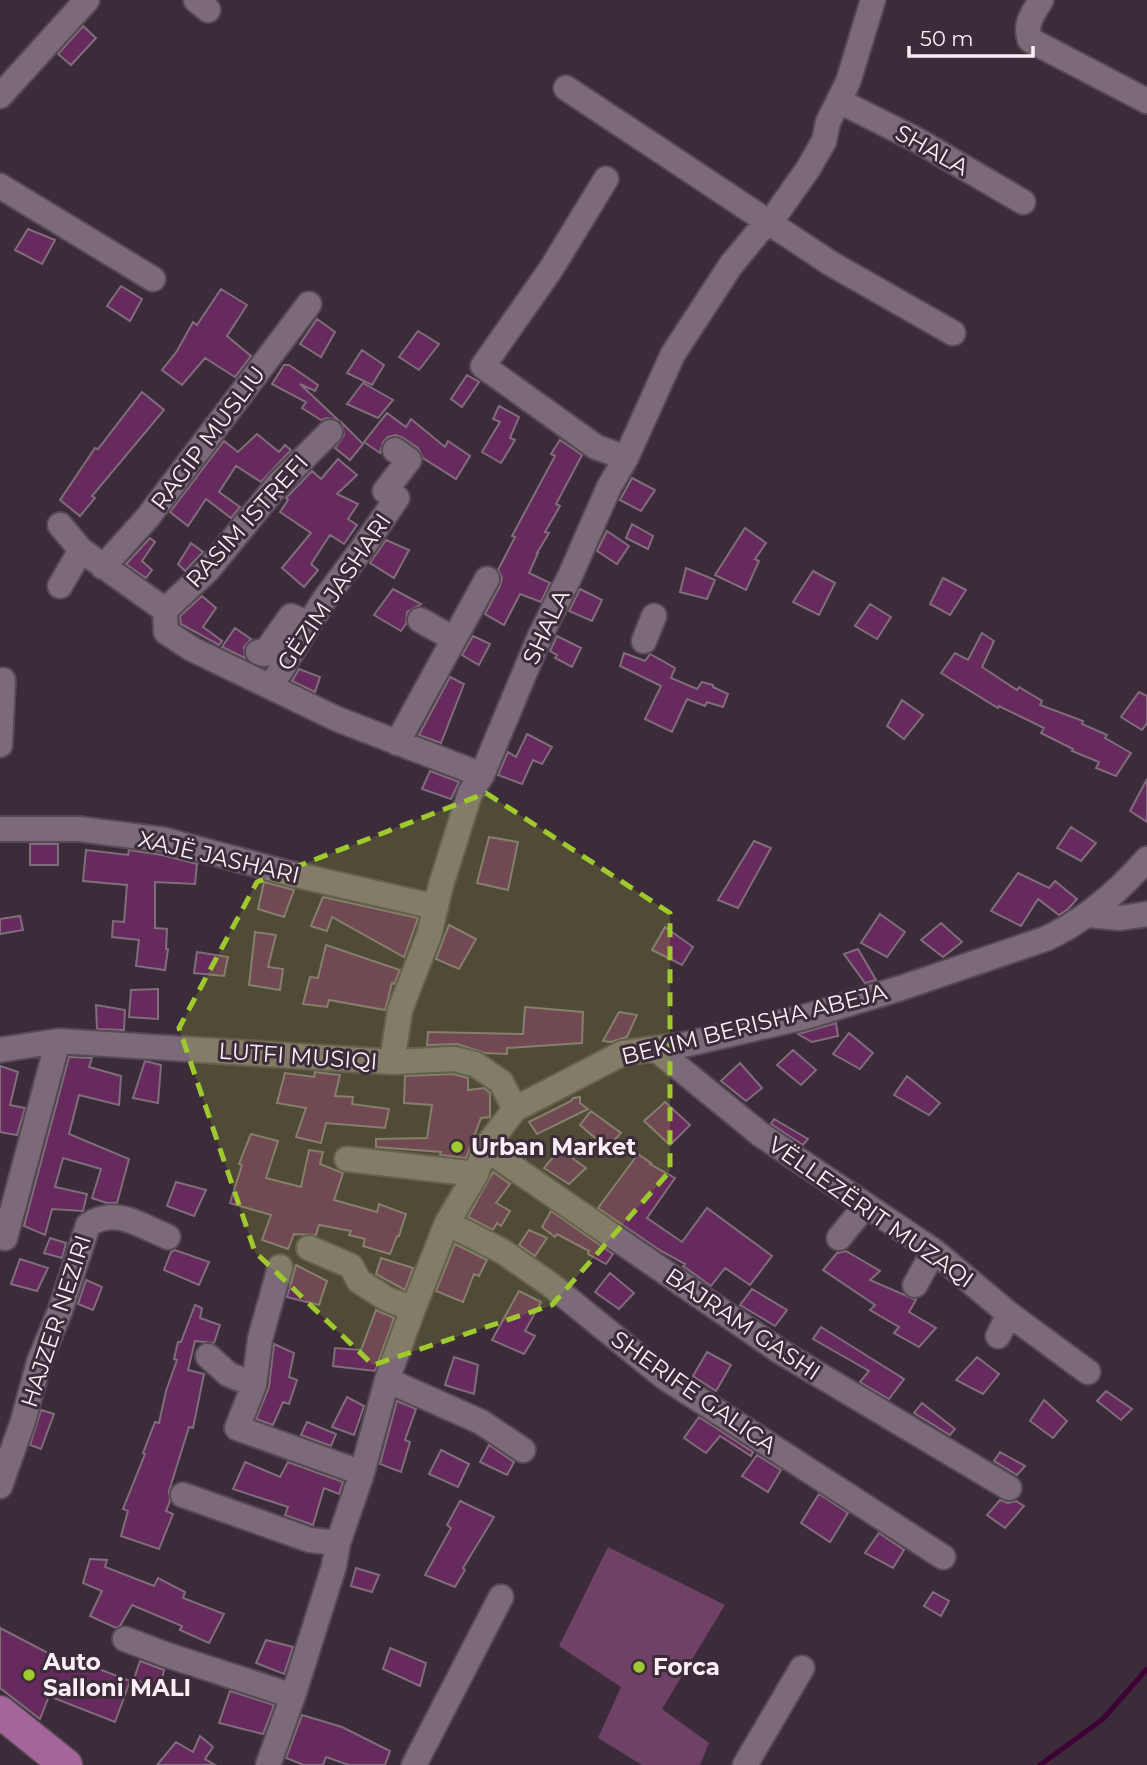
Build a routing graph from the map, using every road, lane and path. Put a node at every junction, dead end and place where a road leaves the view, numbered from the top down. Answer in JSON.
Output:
{"nodes":[{"id":1,"x":86,"y":0,"type":"edge"},
{"id":2,"x":873,"y":0,"type":"edge"},
{"id":3,"x":1041,"y":0,"type":"edge"},
{"id":4,"x":566,"y":88,"type":"dead end"},
{"id":5,"x":0,"y":96,"type":"edge"},
{"id":6,"x":839,"y":101,"type":"junction"},
{"id":7,"x":1147,"y":101,"type":"edge"},
{"id":8,"x":606,"y":179,"type":"dead end"},
{"id":9,"x":0,"y":186,"type":"edge"},
{"id":10,"x":1023,"y":202,"type":"dead end"},
{"id":11,"x":769,"y":224,"type":"junction"},
{"id":12,"x":153,"y":279,"type":"dead end"},
{"id":13,"x":309,"y":304,"type":"dead end"},
{"id":14,"x":953,"y":333,"type":"dead end"},
{"id":15,"x":330,"y":432,"type":"dead end"},
{"id":16,"x":395,"y":450,"type":"dead end"},
{"id":17,"x":626,"y":458,"type":"junction"},
{"id":18,"x":60,"y":525,"type":"dead end"},
{"id":19,"x":81,"y":550,"type":"junction"},
{"id":20,"x":103,"y":567,"type":"junction"},
{"id":21,"x":487,"y":579,"type":"dead end"},
{"id":22,"x":60,"y":586,"type":"dead end"},
{"id":23,"x":164,"y":610,"type":"junction"},
{"id":24,"x":654,"y":616,"type":"dead end"},
{"id":25,"x":420,"y":620,"type":"dead end"},
{"id":26,"x":309,"y":624,"type":"junction"},
{"id":27,"x":454,"y":639,"type":"junction"},
{"id":28,"x":645,"y":641,"type":"dead end"},
{"id":29,"x":258,"y":652,"type":"dead end"},
{"id":30,"x":3,"y":680,"type":"dead end"},
{"id":31,"x":271,"y":686,"type":"junction"},
{"id":32,"x":397,"y":743,"type":"junction"},
{"id":33,"x":0,"y":745,"type":"edge"},
{"id":34,"x":482,"y":775,"type":"junction"},
{"id":35,"x":0,"y":829,"type":"edge"},
{"id":36,"x":1147,"y":859,"type":"edge"},
{"id":37,"x":436,"y":906,"type":"junction"},
{"id":38,"x":1147,"y":914,"type":"edge"},
{"id":39,"x":1089,"y":915,"type":"junction"},
{"id":40,"x":58,"y":1041,"type":"junction"},
{"id":41,"x":656,"y":1049,"type":"junction"},
{"id":42,"x":0,"y":1050,"type":"edge"},
{"id":43,"x":392,"y":1062,"type":"junction"},
{"id":44,"x":515,"y":1109,"type":"junction"},
{"id":45,"x":485,"y":1148,"type":"junction"},
{"id":46,"x":346,"y":1159,"type":"dead end"},
{"id":47,"x":476,"y":1174,"type":"junction"},
{"id":48,"x":866,"y":1205,"type":"junction"},
{"id":49,"x":447,"y":1223,"type":"junction"},
{"id":50,"x":168,"y":1237,"type":"dead end"},
{"id":51,"x":5,"y":1238,"type":"dead end"},
{"id":52,"x":839,"y":1238,"type":"dead end"},
{"id":53,"x":309,"y":1248,"type":"dead end"},
{"id":54,"x":934,"y":1251,"type":"junction"},
{"id":55,"x":280,"y":1267,"type":"dead end"},
{"id":56,"x":915,"y":1284,"type":"dead end"},
{"id":57,"x":413,"y":1308,"type":"junction"},
{"id":58,"x":208,"y":1356,"type":"dead end"},
{"id":59,"x":1088,"y":1372,"type":"dead end"},
{"id":60,"x":387,"y":1380,"type":"junction"},
{"id":61,"x":254,"y":1385,"type":"junction"},
{"id":62,"x":523,"y":1450,"type":"dead end"},
{"id":63,"x":362,"y":1473,"type":"junction"},
{"id":64,"x":0,"y":1486,"type":"edge"},
{"id":65,"x":1009,"y":1488,"type":"dead end"},
{"id":66,"x":184,"y":1501,"type":"dead end"},
{"id":67,"x":336,"y":1555,"type":"junction"},
{"id":68,"x":943,"y":1558,"type":"dead end"},
{"id":69,"x":501,"y":1597,"type":"dead end"},
{"id":70,"x":125,"y":1639,"type":"dead end"},
{"id":71,"x":802,"y":1668,"type":"dead end"},
{"id":72,"x":293,"y":1696,"type":"junction"},
{"id":73,"x":0,"y":1712,"type":"edge"},
{"id":74,"x":0,"y":1735,"type":"edge"},
{"id":75,"x":37,"y":1765,"type":"edge"},
{"id":76,"x":66,"y":1765,"type":"edge"},
{"id":77,"x":268,"y":1765,"type":"edge"},
{"id":78,"x":414,"y":1765,"type":"edge"},
{"id":79,"x":745,"y":1765,"type":"edge"}],
"edges":[{"from":1,"to":5,"type":"street"},
{"from":2,"to":6,"type":"street","name":"SHALA"},
{"from":3,"to":7,"type":"street"},
{"from":4,"to":11,"type":"street"},
{"from":6,"to":10,"type":"street","name":"SHALA"},
{"from":6,"to":11,"type":"street","name":"SHALA"},
{"from":8,"to":17,"type":"street"},
{"from":9,"to":12,"type":"street"},
{"from":11,"to":14,"type":"street"},
{"from":11,"to":17,"type":"street","name":"SHALA"},
{"from":13,"to":20,"type":"street","name":"RAGIP MUSLIU"},
{"from":15,"to":23,"type":"street","name":"RASIM ISTREFI"},
{"from":16,"to":26,"type":"street","name":"GËZIM JASHARI"},
{"from":17,"to":34,"type":"street","name":"SHALA"},
{"from":18,"to":19,"type":"street"},
{"from":19,"to":20,"type":"street"},
{"from":19,"to":22,"type":"street"},
{"from":20,"to":23,"type":"street"},
{"from":21,"to":27,"type":"street"},
{"from":23,"to":31,"type":"street","name":"GËZIM JASHARI"},
{"from":24,"to":28,"type":"street"},
{"from":25,"to":27,"type":"street"},
{"from":26,"to":29,"type":"street"},
{"from":26,"to":31,"type":"street","name":"GËZIM JASHARI"},
{"from":27,"to":32,"type":"street"},
{"from":30,"to":33,"type":"street"},
{"from":31,"to":32,"type":"street","name":"GËZIM JASHARI"},
{"from":32,"to":34,"type":"street","name":"GËZIM JASHARI"},
{"from":34,"to":37,"type":"street","name":"SHALA"},
{"from":35,"to":37,"type":"street","name":"XAJË JASHARI"},
{"from":36,"to":39,"type":"street","name":"BEKIM BERISHA ABEJA"},
{"from":37,"to":43,"type":"street","name":"SHALA"},
{"from":38,"to":39,"type":"street"},
{"from":39,"to":41,"type":"street","name":"BEKIM BERISHA ABEJA"},
{"from":40,"to":42,"type":"street","name":"LUTFI MUSIQI"},
{"from":40,"to":43,"type":"street","name":"LUTFI MUSIQI"},
{"from":40,"to":51,"type":"street"},
{"from":41,"to":44,"type":"street","name":"BEKIM BERISHA ABEJA"},
{"from":41,"to":48,"type":"street","name":"VËLLEZËRIT MUZAQI"},
{"from":43,"to":44,"type":"street","name":"LUTFI MUSIQI"},
{"from":44,"to":45,"type":"street","name":"BEKIM BERISHA ABEJA"},
{"from":45,"to":47,"type":"street","name":"BEKIM BERISHA ABEJA"},
{"from":45,"to":65,"type":"street","name":"BAJRAM GASHI"},
{"from":46,"to":47,"type":"street"},
{"from":47,"to":49,"type":"street","name":"BEKIM BERISHA ABEJA"},
{"from":48,"to":52,"type":"street"},
{"from":48,"to":54,"type":"street","name":"VËLLEZËRIT MUZAQI"},
{"from":49,"to":57,"type":"street","name":"BEKIM BERISHA ABEJA"},
{"from":49,"to":68,"type":"street","name":"SHERIFE GALICA"},
{"from":50,"to":64,"type":"street","name":"HAJZER NEZIRI"},
{"from":53,"to":57,"type":"street"},
{"from":54,"to":56,"type":"street"},
{"from":54,"to":59,"type":"street","name":"VËLLEZËRIT MUZAQI"},
{"from":55,"to":61,"type":"street"},
{"from":57,"to":60,"type":"street","name":"BEKIM BERISHA ABEJA"},
{"from":58,"to":61,"type":"street"},
{"from":60,"to":62,"type":"street"},
{"from":60,"to":63,"type":"street","name":"BEKIM BERISHA ABEJA"},
{"from":61,"to":63,"type":"street"},
{"from":63,"to":67,"type":"street","name":"BEKIM BERISHA ABEJA"},
{"from":66,"to":67,"type":"street"},
{"from":67,"to":72,"type":"street","name":"BEKIM BERISHA ABEJA"},
{"from":69,"to":78,"type":"street"},
{"from":70,"to":72,"type":"street"},
{"from":71,"to":79,"type":"street"},
{"from":72,"to":77,"type":"street","name":"BEKIM BERISHA ABEJA"},
{"from":73,"to":76,"type":"main road"},
{"from":74,"to":75,"type":"main road"}]}
